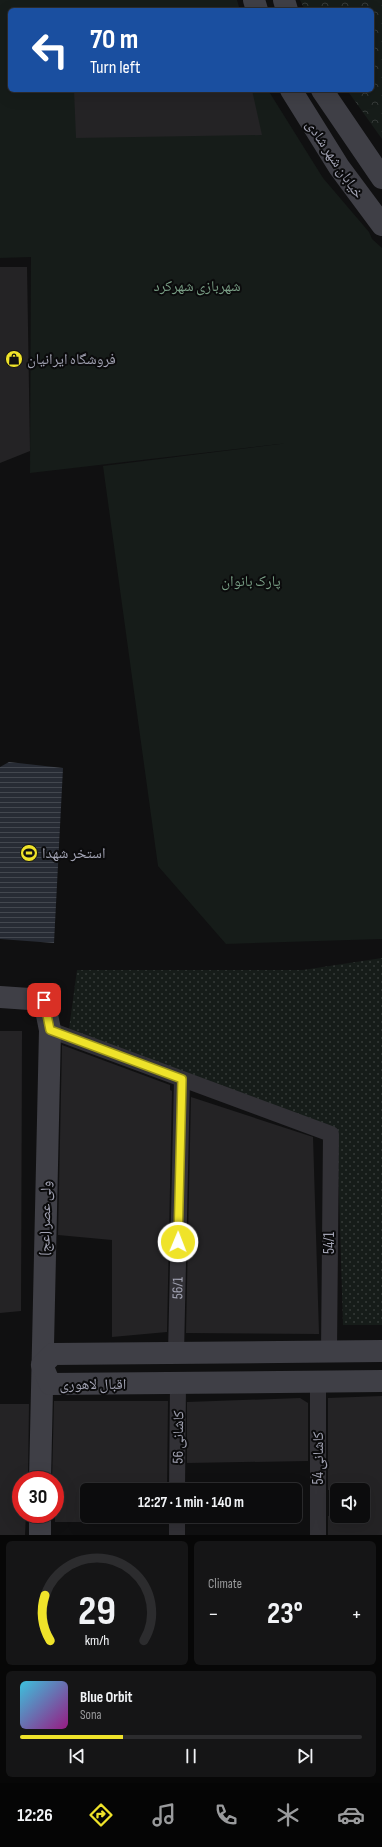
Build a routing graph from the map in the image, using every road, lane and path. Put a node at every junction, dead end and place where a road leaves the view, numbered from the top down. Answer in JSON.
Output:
{"nodes":[{"id":1,"x":292,"y":92,"type":"edge"},
{"id":2,"x":323,"y":92,"type":"edge"},
{"id":3,"x":382,"y":178,"type":"edge"},
{"id":4,"x":382,"y":225,"type":"edge"},
{"id":5,"x":0,"y":997,"type":"edge"},
{"id":6,"x":50,"y":1030,"type":"junction"},
{"id":7,"x":182,"y":1079,"type":"junction"},
{"id":8,"x":382,"y":1351,"type":"edge"},
{"id":9,"x":329,"y":1352,"type":"junction"},
{"id":10,"x":176,"y":1354,"type":"junction"},
{"id":11,"x":42,"y":1365,"type":"junction"},
{"id":12,"x":382,"y":1381,"type":"edge"},
{"id":13,"x":318,"y":1382,"type":"junction"},
{"id":14,"x":178,"y":1384,"type":"junction"},
{"id":15,"x":40,"y":1471,"type":"edge"},
{"id":16,"x":177,"y":1483,"type":"edge"},
{"id":17,"x":40,"y":1523,"type":"edge"},
{"id":18,"x":177,"y":1523,"type":"edge"},
{"id":19,"x":40,"y":1535,"type":"edge"},
{"id":20,"x":177,"y":1535,"type":"edge"},
{"id":21,"x":318,"y":1535,"type":"edge"}],
"edges":[{"from":1,"to":4,"type":"main road","name":"خیابان شهر شادی"},
{"from":2,"to":3,"type":"main road","name":"خیابان شهر شادی"},
{"from":5,"to":6,"type":"main road","name":"ولی عصر (عج)"},
{"from":6,"to":7,"type":"street"},
{"from":6,"to":11,"type":"main road","name":"ولی عصر (عج)"},
{"from":7,"to":9,"type":"street","name":"54/1"},
{"from":7,"to":10,"type":"street","name":"56/1"},
{"from":8,"to":9,"type":"main road","name":"اقبال لاهوری"},
{"from":9,"to":10,"type":"main road","name":"اقبال لاهوری"},
{"from":10,"to":11,"type":"main road","name":"اقبال لاهوری"},
{"from":11,"to":14,"type":"main road","name":"اقبال لاهوری"},
{"from":11,"to":15,"type":"main road","name":"ولی عصر (عج)"},
{"from":12,"to":13,"type":"main road","name":"اقبال لاهوری"},
{"from":13,"to":14,"type":"main road","name":"اقبال لاهوری"},
{"from":13,"to":21,"type":"street","name":"کاشانی 54"},
{"from":14,"to":16,"type":"street","name":"کاشانی 56"},
{"from":17,"to":19,"type":"main road"},
{"from":18,"to":20,"type":"street"}]}
